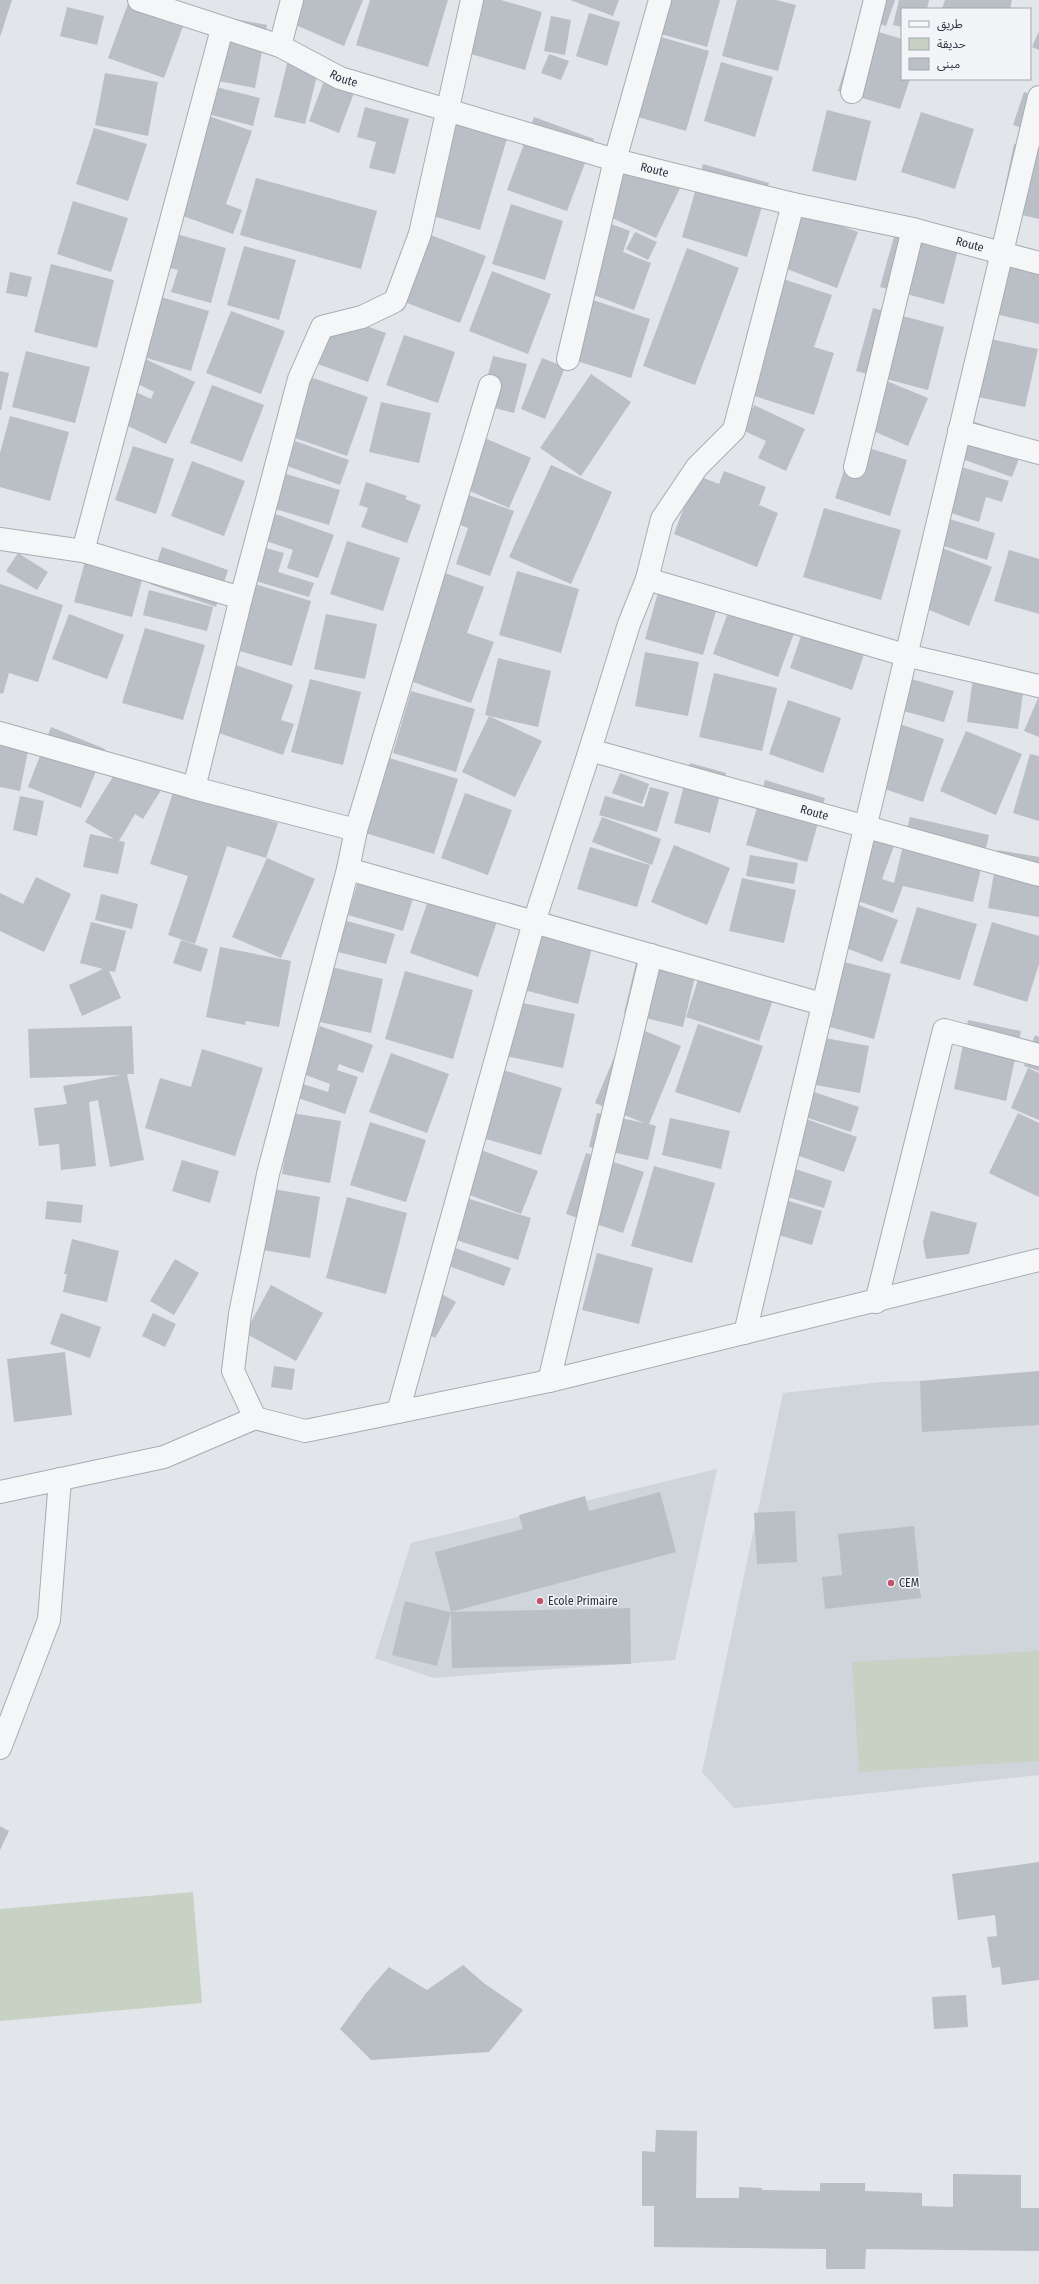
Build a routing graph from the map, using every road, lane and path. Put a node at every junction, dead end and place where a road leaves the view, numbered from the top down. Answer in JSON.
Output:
{"nodes":[{"id":1,"x":139,"y":0,"type":"edge"},
{"id":2,"x":292,"y":0,"type":"edge"},
{"id":3,"x":472,"y":0,"type":"edge"},
{"id":4,"x":660,"y":0,"type":"edge"},
{"id":5,"x":875,"y":0,"type":"edge"},
{"id":6,"x":222,"y":29,"type":"junction"},
{"id":7,"x":280,"y":46,"type":"junction"},
{"id":8,"x":852,"y":92,"type":"dead end"},
{"id":9,"x":1039,"y":97,"type":"edge"},
{"id":10,"x":447,"y":109,"type":"junction"},
{"id":11,"x":615,"y":160,"type":"junction"},
{"id":12,"x":792,"y":204,"type":"junction"},
{"id":13,"x":913,"y":229,"type":"junction"},
{"id":14,"x":1001,"y":253,"type":"junction"},
{"id":15,"x":1039,"y":263,"type":"edge"},
{"id":16,"x":568,"y":359,"type":"dead end"},
{"id":17,"x":490,"y":386,"type":"dead end"},
{"id":18,"x":959,"y":431,"type":"junction"},
{"id":19,"x":1039,"y":453,"type":"edge"},
{"id":20,"x":855,"y":467,"type":"dead end"},
{"id":21,"x":0,"y":539,"type":"edge"},
{"id":22,"x":83,"y":551,"type":"junction"},
{"id":23,"x":647,"y":579,"type":"junction"},
{"id":24,"x":241,"y":598,"type":"junction"},
{"id":25,"x":905,"y":655,"type":"junction"},
{"id":26,"x":1039,"y":686,"type":"edge"},
{"id":27,"x":0,"y":733,"type":"edge"},
{"id":28,"x":590,"y":750,"type":"junction"},
{"id":29,"x":194,"y":788,"type":"junction"},
{"id":30,"x":865,"y":826,"type":"junction"},
{"id":31,"x":356,"y":830,"type":"junction"},
{"id":32,"x":348,"y":869,"type":"junction"},
{"id":33,"x":1039,"y":875,"type":"edge"},
{"id":34,"x":534,"y":922,"type":"junction"},
{"id":35,"x":651,"y":955,"type":"junction"},
{"id":36,"x":822,"y":1004,"type":"junction"},
{"id":37,"x":1039,"y":1055,"type":"edge"},
{"id":38,"x":1039,"y":1260,"type":"edge"},
{"id":39,"x":876,"y":1302,"type":"junction"},
{"id":40,"x":744,"y":1333,"type":"junction"},
{"id":41,"x":549,"y":1381,"type":"junction"},
{"id":42,"x":398,"y":1412,"type":"junction"},
{"id":43,"x":255,"y":1418,"type":"junction"},
{"id":44,"x":60,"y":1479,"type":"junction"},
{"id":45,"x":0,"y":1492,"type":"edge"},
{"id":46,"x":0,"y":1748,"type":"edge"}],
"edges":[{"from":1,"to":6,"type":"street","name":"Route"},
{"from":2,"to":7,"type":"street"},
{"from":3,"to":10,"type":"street"},
{"from":4,"to":11,"type":"street"},
{"from":5,"to":8,"type":"street"},
{"from":6,"to":7,"type":"street","name":"Route"},
{"from":6,"to":22,"type":"street"},
{"from":7,"to":10,"type":"street","name":"Route"},
{"from":9,"to":14,"type":"street"},
{"from":10,"to":11,"type":"street","name":"Route"},
{"from":10,"to":24,"type":"street"},
{"from":11,"to":12,"type":"street","name":"Route"},
{"from":11,"to":16,"type":"street"},
{"from":12,"to":13,"type":"street","name":"Route"},
{"from":12,"to":23,"type":"street"},
{"from":13,"to":14,"type":"street","name":"Route"},
{"from":13,"to":20,"type":"street"},
{"from":14,"to":15,"type":"street","name":"Route"},
{"from":14,"to":18,"type":"street"},
{"from":17,"to":31,"type":"street"},
{"from":18,"to":19,"type":"street"},
{"from":18,"to":25,"type":"street"},
{"from":21,"to":22,"type":"street"},
{"from":22,"to":24,"type":"street"},
{"from":23,"to":25,"type":"street"},
{"from":23,"to":28,"type":"street"},
{"from":24,"to":29,"type":"street"},
{"from":25,"to":26,"type":"street"},
{"from":25,"to":30,"type":"street"},
{"from":27,"to":29,"type":"street"},
{"from":28,"to":30,"type":"street","name":"Route"},
{"from":28,"to":34,"type":"street"},
{"from":29,"to":31,"type":"street"},
{"from":30,"to":33,"type":"street","name":"Route"},
{"from":30,"to":36,"type":"street"},
{"from":31,"to":32,"type":"street"},
{"from":32,"to":34,"type":"street"},
{"from":32,"to":43,"type":"street"},
{"from":34,"to":35,"type":"street"},
{"from":34,"to":42,"type":"street"},
{"from":35,"to":36,"type":"street"},
{"from":35,"to":41,"type":"street"},
{"from":36,"to":40,"type":"street"},
{"from":37,"to":39,"type":"street"},
{"from":38,"to":39,"type":"street"},
{"from":39,"to":40,"type":"street"},
{"from":40,"to":41,"type":"street"},
{"from":41,"to":42,"type":"street"},
{"from":42,"to":43,"type":"street"},
{"from":43,"to":44,"type":"street"},
{"from":44,"to":45,"type":"street"},
{"from":44,"to":46,"type":"street"}]}
